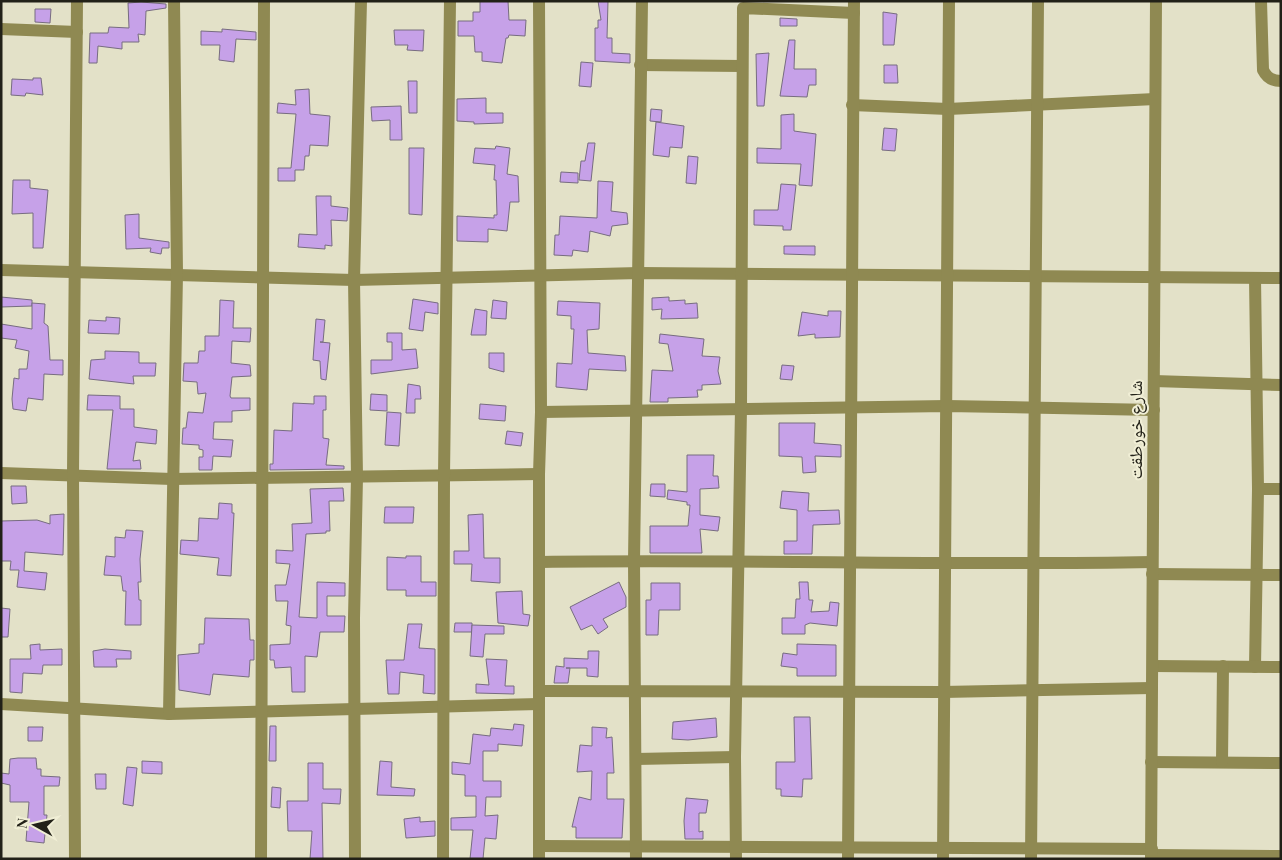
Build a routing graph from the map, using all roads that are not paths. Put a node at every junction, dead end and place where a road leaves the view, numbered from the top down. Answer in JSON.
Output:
{"nodes":[{"id":1,"x":77,"y":1,"type":"edge"},
{"id":2,"x":174,"y":1,"type":"edge"},
{"id":3,"x":264,"y":1,"type":"edge"},
{"id":4,"x":361,"y":1,"type":"edge"},
{"id":5,"x":450,"y":1,"type":"edge"},
{"id":6,"x":539,"y":1,"type":"edge"},
{"id":7,"x":642,"y":1,"type":"edge"},
{"id":8,"x":949,"y":1,"type":"edge"},
{"id":9,"x":1038,"y":1,"type":"edge"},
{"id":10,"x":1156,"y":1,"type":"edge"},
{"id":11,"x":1261,"y":1,"type":"edge"},
{"id":12,"x":743,"y":5,"type":"edge"},
{"id":13,"x":854,"y":7,"type":"edge"},
{"id":14,"x":1,"y":29,"type":"edge"},
{"id":15,"x":77,"y":32,"type":"junction"},
{"id":16,"x":640,"y":65,"type":"junction"},
{"id":17,"x":742,"y":66,"type":"junction"},
{"id":18,"x":1281,"y":81,"type":"edge"},
{"id":19,"x":1155,"y":99,"type":"junction"},
{"id":20,"x":1036,"y":105,"type":"junction"},
{"id":21,"x":852,"y":106,"type":"junction"},
{"id":22,"x":948,"y":109,"type":"junction"},
{"id":23,"x":1,"y":270,"type":"edge"},
{"id":24,"x":75,"y":272,"type":"junction"},
{"id":25,"x":639,"y":273,"type":"junction"},
{"id":26,"x":177,"y":274,"type":"junction"},
{"id":27,"x":741,"y":274,"type":"junction"},
{"id":28,"x":851,"y":274,"type":"junction"},
{"id":29,"x":948,"y":274,"type":"junction"},
{"id":30,"x":1036,"y":275,"type":"junction"},
{"id":31,"x":541,"y":276,"type":"junction"},
{"id":32,"x":263,"y":277,"type":"junction"},
{"id":33,"x":1154,"y":277,"type":"junction"},
{"id":34,"x":446,"y":278,"type":"junction"},
{"id":35,"x":1255,"y":278,"type":"junction"},
{"id":36,"x":1281,"y":278,"type":"edge"},
{"id":37,"x":354,"y":280,"type":"junction"},
{"id":38,"x":1154,"y":382,"type":"junction"},
{"id":39,"x":1256,"y":383,"type":"junction"},
{"id":40,"x":1281,"y":385,"type":"edge"},
{"id":41,"x":947,"y":406,"type":"junction"},
{"id":42,"x":850,"y":407,"type":"junction"},
{"id":43,"x":741,"y":408,"type":"junction"},
{"id":44,"x":1035,"y":408,"type":"junction"},
{"id":45,"x":638,"y":409,"type":"junction"},
{"id":46,"x":1154,"y":410,"type":"junction"},
{"id":47,"x":541,"y":412,"type":"junction"},
{"id":48,"x":1,"y":473,"type":"edge"},
{"id":49,"x":539,"y":474,"type":"junction"},
{"id":50,"x":73,"y":475,"type":"junction"},
{"id":51,"x":444,"y":476,"type":"junction"},
{"id":52,"x":357,"y":477,"type":"junction"},
{"id":53,"x":262,"y":478,"type":"junction"},
{"id":54,"x":172,"y":479,"type":"junction"},
{"id":55,"x":1281,"y":488,"type":"edge"},
{"id":56,"x":1258,"y":489,"type":"junction"},
{"id":57,"x":634,"y":560,"type":"junction"},
{"id":58,"x":849,"y":561,"type":"junction"},
{"id":59,"x":540,"y":562,"type":"junction"},
{"id":60,"x":739,"y":562,"type":"junction"},
{"id":61,"x":946,"y":562,"type":"junction"},
{"id":62,"x":1035,"y":565,"type":"junction"},
{"id":63,"x":1152,"y":568,"type":"junction"},
{"id":64,"x":1257,"y":575,"type":"junction"},
{"id":65,"x":1281,"y":575,"type":"edge"},
{"id":66,"x":1153,"y":666,"type":"junction"},
{"id":67,"x":1223,"y":666,"type":"junction"},
{"id":68,"x":1255,"y":667,"type":"junction"},
{"id":69,"x":1281,"y":667,"type":"edge"},
{"id":70,"x":1152,"y":688,"type":"junction"},
{"id":71,"x":636,"y":690,"type":"junction"},
{"id":72,"x":1034,"y":690,"type":"junction"},
{"id":73,"x":738,"y":691,"type":"junction"},
{"id":74,"x":849,"y":692,"type":"junction"},
{"id":75,"x":943,"y":692,"type":"junction"},
{"id":76,"x":539,"y":697,"type":"junction"},
{"id":77,"x":1,"y":704,"type":"edge"},
{"id":78,"x":444,"y":706,"type":"junction"},
{"id":79,"x":74,"y":708,"type":"junction"},
{"id":80,"x":354,"y":710,"type":"junction"},
{"id":81,"x":263,"y":712,"type":"junction"},
{"id":82,"x":168,"y":714,"type":"junction"},
{"id":83,"x":735,"y":757,"type":"junction"},
{"id":84,"x":636,"y":759,"type":"junction"},
{"id":85,"x":1151,"y":762,"type":"junction"},
{"id":86,"x":1222,"y":762,"type":"junction"},
{"id":87,"x":1281,"y":763,"type":"edge"},
{"id":88,"x":636,"y":845,"type":"junction"},
{"id":89,"x":539,"y":852,"type":"edge"},
{"id":90,"x":736,"y":853,"type":"edge"},
{"id":91,"x":848,"y":853,"type":"edge"},
{"id":92,"x":943,"y":853,"type":"edge"},
{"id":93,"x":1031,"y":854,"type":"edge"},
{"id":94,"x":1152,"y":854,"type":"edge"},
{"id":95,"x":1281,"y":856,"type":"edge"},
{"id":96,"x":75,"y":859,"type":"edge"},
{"id":97,"x":261,"y":859,"type":"edge"},
{"id":98,"x":355,"y":859,"type":"edge"},
{"id":99,"x":443,"y":859,"type":"edge"},
{"id":100,"x":636,"y":859,"type":"edge"}],
"edges":[{"from":1,"to":15,"type":"street"},
{"from":2,"to":26,"type":"street"},
{"from":3,"to":32,"type":"street"},
{"from":4,"to":37,"type":"street"},
{"from":5,"to":34,"type":"street"},
{"from":6,"to":31,"type":"street"},
{"from":7,"to":16,"type":"street"},
{"from":8,"to":22,"type":"street"},
{"from":9,"to":20,"type":"street"},
{"from":10,"to":19,"type":"street","name":"شارع خورطقت"},
{"from":11,"to":18,"type":"street"},
{"from":12,"to":13,"type":"street"},
{"from":12,"to":17,"type":"street"},
{"from":13,"to":21,"type":"street"},
{"from":14,"to":15,"type":"street"},
{"from":15,"to":24,"type":"street"},
{"from":16,"to":17,"type":"street"},
{"from":16,"to":25,"type":"street"},
{"from":17,"to":27,"type":"street"},
{"from":19,"to":20,"type":"street"},
{"from":19,"to":33,"type":"street","name":"شارع خورطقت"},
{"from":20,"to":22,"type":"street"},
{"from":20,"to":30,"type":"street"},
{"from":21,"to":22,"type":"street"},
{"from":21,"to":28,"type":"street"},
{"from":22,"to":29,"type":"street"},
{"from":23,"to":24,"type":"street"},
{"from":24,"to":26,"type":"street"},
{"from":24,"to":50,"type":"street"},
{"from":25,"to":27,"type":"street"},
{"from":25,"to":31,"type":"street"},
{"from":25,"to":45,"type":"street"},
{"from":26,"to":32,"type":"street"},
{"from":26,"to":54,"type":"street"},
{"from":27,"to":28,"type":"street"},
{"from":27,"to":43,"type":"street"},
{"from":28,"to":29,"type":"street"},
{"from":28,"to":42,"type":"street"},
{"from":29,"to":30,"type":"street"},
{"from":29,"to":41,"type":"street"},
{"from":30,"to":33,"type":"street"},
{"from":30,"to":44,"type":"street"},
{"from":31,"to":34,"type":"street"},
{"from":31,"to":47,"type":"street"},
{"from":32,"to":37,"type":"street"},
{"from":32,"to":53,"type":"street"},
{"from":33,"to":35,"type":"street"},
{"from":33,"to":38,"type":"street","name":"شارع خورطقت"},
{"from":34,"to":37,"type":"street"},
{"from":34,"to":51,"type":"street"},
{"from":35,"to":36,"type":"street"},
{"from":35,"to":39,"type":"street"},
{"from":37,"to":52,"type":"street"},
{"from":38,"to":39,"type":"street"},
{"from":38,"to":46,"type":"street","name":"شارع خورطقت"},
{"from":39,"to":40,"type":"street"},
{"from":39,"to":56,"type":"street"},
{"from":41,"to":42,"type":"street"},
{"from":41,"to":44,"type":"street"},
{"from":41,"to":61,"type":"street"},
{"from":42,"to":43,"type":"street"},
{"from":42,"to":58,"type":"street"},
{"from":43,"to":45,"type":"street"},
{"from":43,"to":60,"type":"street"},
{"from":44,"to":46,"type":"street"},
{"from":44,"to":62,"type":"street"},
{"from":45,"to":47,"type":"street"},
{"from":45,"to":57,"type":"street"},
{"from":46,"to":63,"type":"street","name":"شارع خورطقت"},
{"from":47,"to":49,"type":"street"},
{"from":48,"to":50,"type":"street"},
{"from":49,"to":51,"type":"street"},
{"from":49,"to":59,"type":"street"},
{"from":50,"to":54,"type":"street"},
{"from":50,"to":79,"type":"street"},
{"from":51,"to":52,"type":"street"},
{"from":51,"to":78,"type":"street"},
{"from":52,"to":53,"type":"street"},
{"from":52,"to":80,"type":"street"},
{"from":53,"to":54,"type":"street"},
{"from":53,"to":81,"type":"street"},
{"from":54,"to":82,"type":"street"},
{"from":55,"to":56,"type":"street"},
{"from":56,"to":64,"type":"street"},
{"from":57,"to":59,"type":"street"},
{"from":57,"to":60,"type":"street"},
{"from":57,"to":71,"type":"street"},
{"from":58,"to":60,"type":"street"},
{"from":58,"to":61,"type":"street"},
{"from":58,"to":74,"type":"street"},
{"from":59,"to":76,"type":"street"},
{"from":60,"to":73,"type":"street"},
{"from":61,"to":62,"type":"street"},
{"from":61,"to":75,"type":"street"},
{"from":62,"to":63,"type":"street"},
{"from":62,"to":72,"type":"street"},
{"from":63,"to":64,"type":"street"},
{"from":63,"to":66,"type":"street","name":"شارع خورطقت"},
{"from":64,"to":65,"type":"street"},
{"from":64,"to":68,"type":"street"},
{"from":66,"to":67,"type":"street"},
{"from":66,"to":70,"type":"street","name":"شارع خورطقت"},
{"from":67,"to":68,"type":"street"},
{"from":67,"to":86,"type":"street"},
{"from":68,"to":69,"type":"street"},
{"from":70,"to":72,"type":"street"},
{"from":70,"to":85,"type":"street","name":"شارع خورطقت"},
{"from":71,"to":73,"type":"street"},
{"from":71,"to":76,"type":"street"},
{"from":71,"to":84,"type":"street"},
{"from":72,"to":75,"type":"street"},
{"from":72,"to":93,"type":"street"},
{"from":73,"to":74,"type":"street"},
{"from":73,"to":83,"type":"street"},
{"from":74,"to":75,"type":"street"},
{"from":74,"to":91,"type":"street"},
{"from":75,"to":92,"type":"street"},
{"from":76,"to":78,"type":"street"},
{"from":76,"to":89,"type":"street"},
{"from":77,"to":79,"type":"street"},
{"from":78,"to":80,"type":"street"},
{"from":78,"to":99,"type":"street"},
{"from":79,"to":82,"type":"street"},
{"from":79,"to":96,"type":"street"},
{"from":80,"to":81,"type":"street"},
{"from":80,"to":98,"type":"street"},
{"from":81,"to":82,"type":"street"},
{"from":81,"to":97,"type":"street"},
{"from":83,"to":84,"type":"street"},
{"from":83,"to":90,"type":"street"},
{"from":84,"to":88,"type":"street"},
{"from":85,"to":86,"type":"street"},
{"from":85,"to":94,"type":"street","name":"شارع خورطقت"},
{"from":86,"to":87,"type":"street"},
{"from":88,"to":89,"type":"street"},
{"from":88,"to":90,"type":"street"},
{"from":88,"to":100,"type":"street"},
{"from":90,"to":91,"type":"street"},
{"from":91,"to":92,"type":"street"},
{"from":92,"to":93,"type":"street"},
{"from":93,"to":94,"type":"street"},
{"from":94,"to":95,"type":"street"}]}
